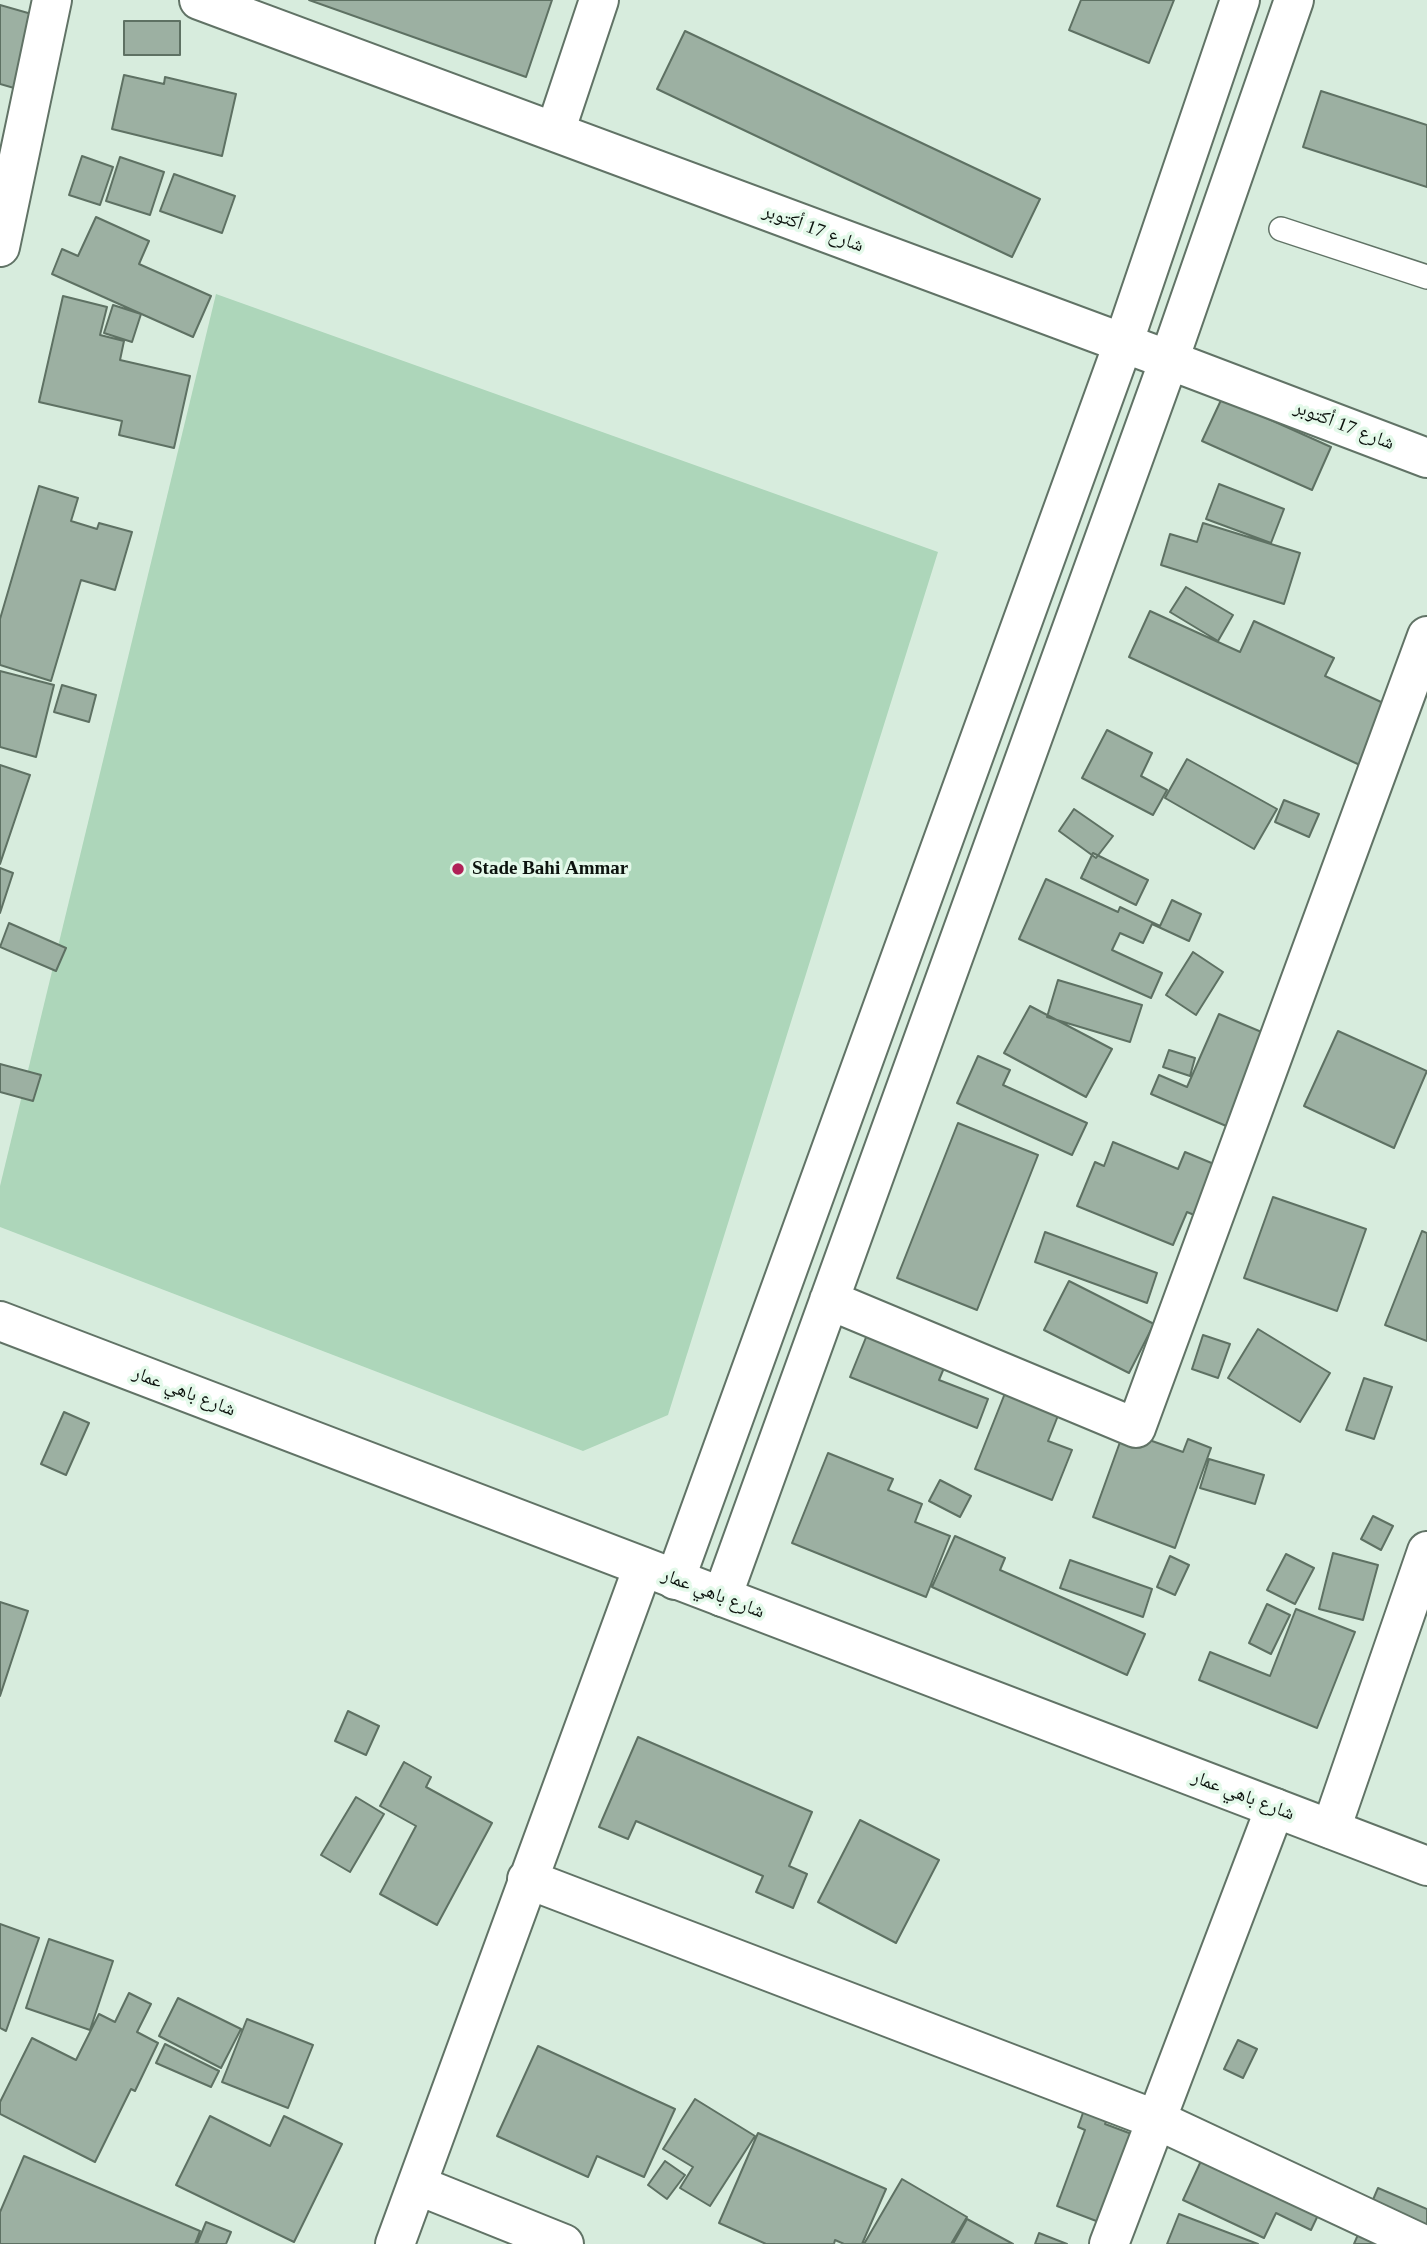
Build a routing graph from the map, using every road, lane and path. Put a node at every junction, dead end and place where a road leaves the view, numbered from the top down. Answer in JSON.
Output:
{"nodes":[{"id":1,"x":52,"y":0,"type":"edge"},
{"id":2,"x":199,"y":0,"type":"edge"},
{"id":3,"x":599,"y":0,"type":"edge"},
{"id":4,"x":1240,"y":0,"type":"edge"},
{"id":5,"x":1294,"y":0,"type":"edge"},
{"id":6,"x":555,"y":132,"type":"junction"},
{"id":7,"x":1281,"y":229,"type":"dead end"},
{"id":8,"x":0,"y":247,"type":"edge"},
{"id":9,"x":1427,"y":276,"type":"edge"},
{"id":10,"x":1123,"y":344,"type":"junction"},
{"id":11,"x":1169,"y":360,"type":"junction"},
{"id":12,"x":1427,"y":458,"type":"edge"},
{"id":13,"x":1427,"y":636,"type":"edge"},
{"id":14,"x":829,"y":1300,"type":"junction"},
{"id":15,"x":2,"y":1327,"type":"edge"},
{"id":16,"x":1427,"y":1550,"type":"edge"},
{"id":17,"x":659,"y":1573,"type":"junction"},
{"id":18,"x":722,"y":1597,"type":"junction"},
{"id":19,"x":1275,"y":1808,"type":"junction"},
{"id":20,"x":1331,"y":1829,"type":"junction"},
{"id":21,"x":1427,"y":1866,"type":"edge"},
{"id":22,"x":527,"y":1879,"type":"junction"},
{"id":23,"x":1157,"y":2120,"type":"junction"},
{"id":24,"x":417,"y":2185,"type":"junction"},
{"id":25,"x":395,"y":2244,"type":"edge"},
{"id":26,"x":564,"y":2244,"type":"edge"},
{"id":27,"x":1110,"y":2244,"type":"edge"},
{"id":28,"x":1422,"y":2244,"type":"edge"}],
"edges":[{"from":1,"to":8,"type":"street"},
{"from":2,"to":6,"type":"street","name":"شارع 17 أكتوبر"},
{"from":3,"to":6,"type":"street"},
{"from":4,"to":10,"type":"street"},
{"from":5,"to":11,"type":"street"},
{"from":6,"to":10,"type":"street","name":"شارع 17 أكتوبر"},
{"from":7,"to":9,"type":"lane"},
{"from":10,"to":11,"type":"street","name":"شارع 17 أكتوبر"},
{"from":10,"to":17,"type":"street"},
{"from":11,"to":12,"type":"street","name":"شارع 17 أكتوبر"},
{"from":11,"to":14,"type":"street"},
{"from":13,"to":14,"type":"street"},
{"from":14,"to":18,"type":"street"},
{"from":15,"to":17,"type":"street","name":"شارع باهي عمار"},
{"from":16,"to":20,"type":"street"},
{"from":17,"to":18,"type":"street","name":"شارع باهي عمار"},
{"from":17,"to":22,"type":"street"},
{"from":18,"to":19,"type":"street","name":"شارع باهي عمار"},
{"from":19,"to":20,"type":"street","name":"شارع باهي عمار"},
{"from":19,"to":23,"type":"street"},
{"from":20,"to":21,"type":"street","name":"شارع باهي عمار"},
{"from":22,"to":23,"type":"street"},
{"from":22,"to":24,"type":"street"},
{"from":23,"to":27,"type":"street"},
{"from":23,"to":28,"type":"street"},
{"from":24,"to":25,"type":"street"},
{"from":24,"to":26,"type":"street"}]}
